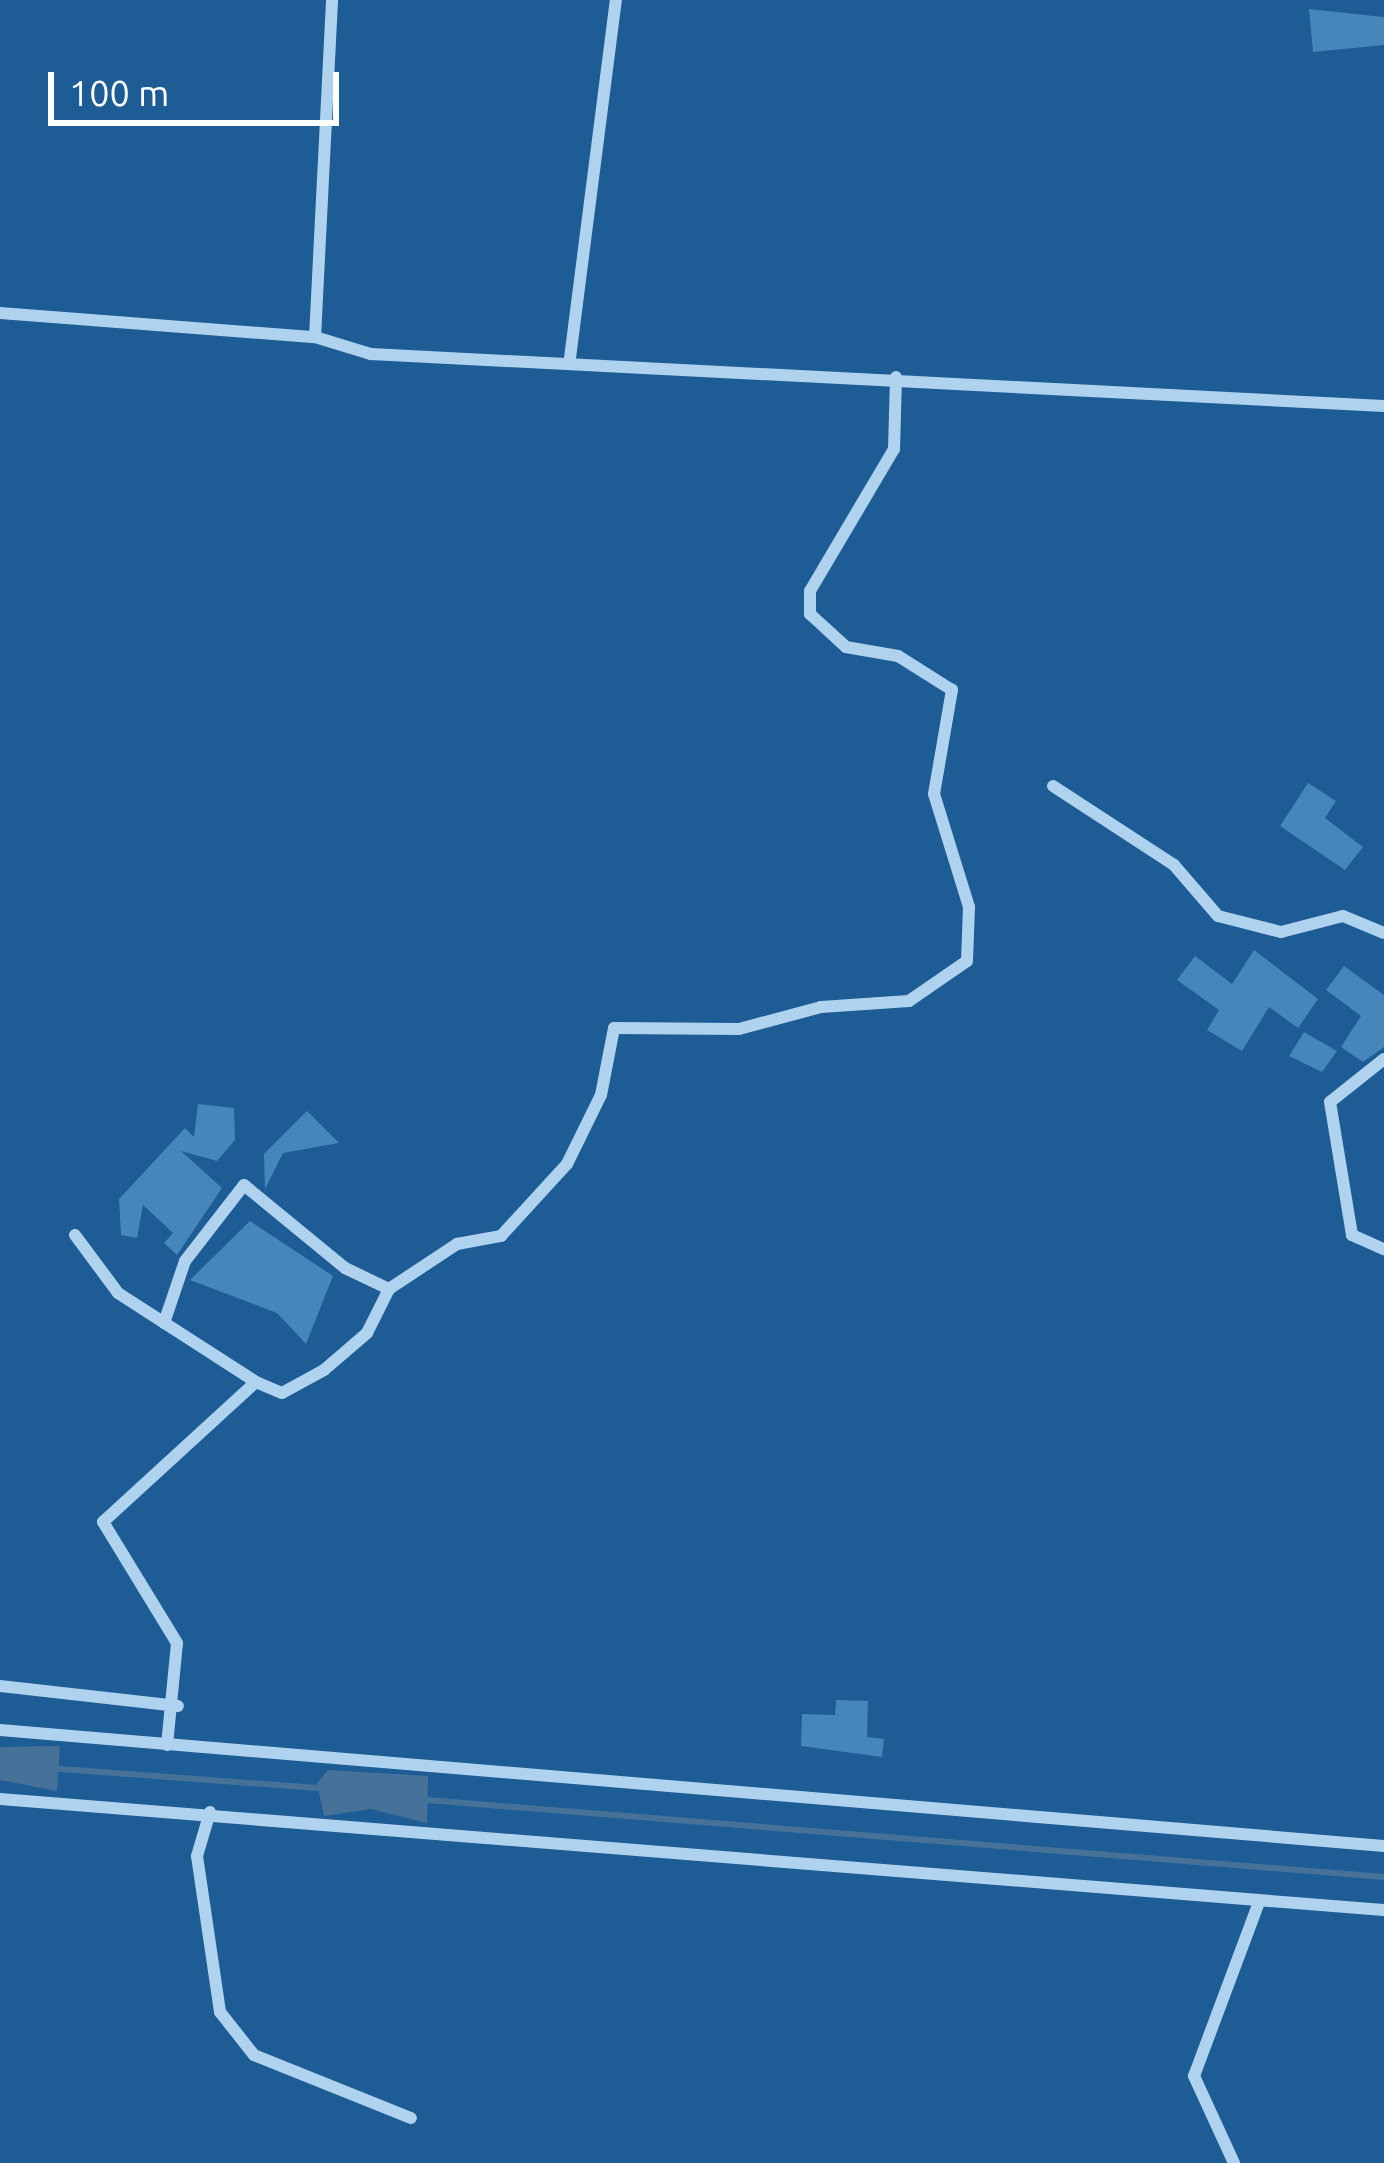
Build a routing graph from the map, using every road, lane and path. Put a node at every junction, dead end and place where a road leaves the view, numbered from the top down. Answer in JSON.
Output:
{"nodes":[{"id":1,"x":332,"y":0,"type":"edge"},
{"id":2,"x":616,"y":0,"type":"edge"},
{"id":3,"x":0,"y":313,"type":"edge"},
{"id":4,"x":315,"y":338,"type":"junction"},
{"id":5,"x":570,"y":358,"type":"junction"},
{"id":6,"x":896,"y":377,"type":"junction"},
{"id":7,"x":1384,"y":406,"type":"edge"},
{"id":8,"x":1053,"y":786,"type":"dead end"},
{"id":9,"x":1384,"y":932,"type":"edge"},
{"id":10,"x":1384,"y":1058,"type":"edge"},
{"id":11,"x":75,"y":1235,"type":"dead end"},
{"id":12,"x":1384,"y":1249,"type":"edge"},
{"id":13,"x":389,"y":1289,"type":"junction"},
{"id":14,"x":164,"y":1323,"type":"junction"},
{"id":15,"x":256,"y":1382,"type":"junction"},
{"id":16,"x":0,"y":1686,"type":"edge"},
{"id":17,"x":178,"y":1706,"type":"junction"},
{"id":18,"x":0,"y":1730,"type":"edge"},
{"id":19,"x":167,"y":1745,"type":"junction"},
{"id":20,"x":0,"y":1799,"type":"edge"},
{"id":21,"x":210,"y":1812,"type":"junction"},
{"id":22,"x":1384,"y":1846,"type":"edge"},
{"id":23,"x":1258,"y":1905,"type":"junction"},
{"id":24,"x":1384,"y":1910,"type":"edge"},
{"id":25,"x":411,"y":2118,"type":"dead end"},
{"id":26,"x":1234,"y":2163,"type":"edge"}],
"edges":[{"from":1,"to":4,"type":"street"},
{"from":2,"to":5,"type":"street"},
{"from":3,"to":4,"type":"street"},
{"from":4,"to":5,"type":"street"},
{"from":5,"to":6,"type":"street"},
{"from":6,"to":7,"type":"street"},
{"from":6,"to":13,"type":"street"},
{"from":8,"to":9,"type":"street"},
{"from":10,"to":12,"type":"street"},
{"from":11,"to":14,"type":"street"},
{"from":13,"to":14,"type":"street"},
{"from":13,"to":15,"type":"street"},
{"from":14,"to":15,"type":"street"},
{"from":15,"to":17,"type":"street"},
{"from":16,"to":17,"type":"street"},
{"from":17,"to":19,"type":"street"},
{"from":18,"to":19,"type":"street"},
{"from":19,"to":22,"type":"street"},
{"from":20,"to":21,"type":"street"},
{"from":21,"to":23,"type":"street"},
{"from":21,"to":25,"type":"street"},
{"from":23,"to":24,"type":"street"},
{"from":23,"to":26,"type":"street"}]}
